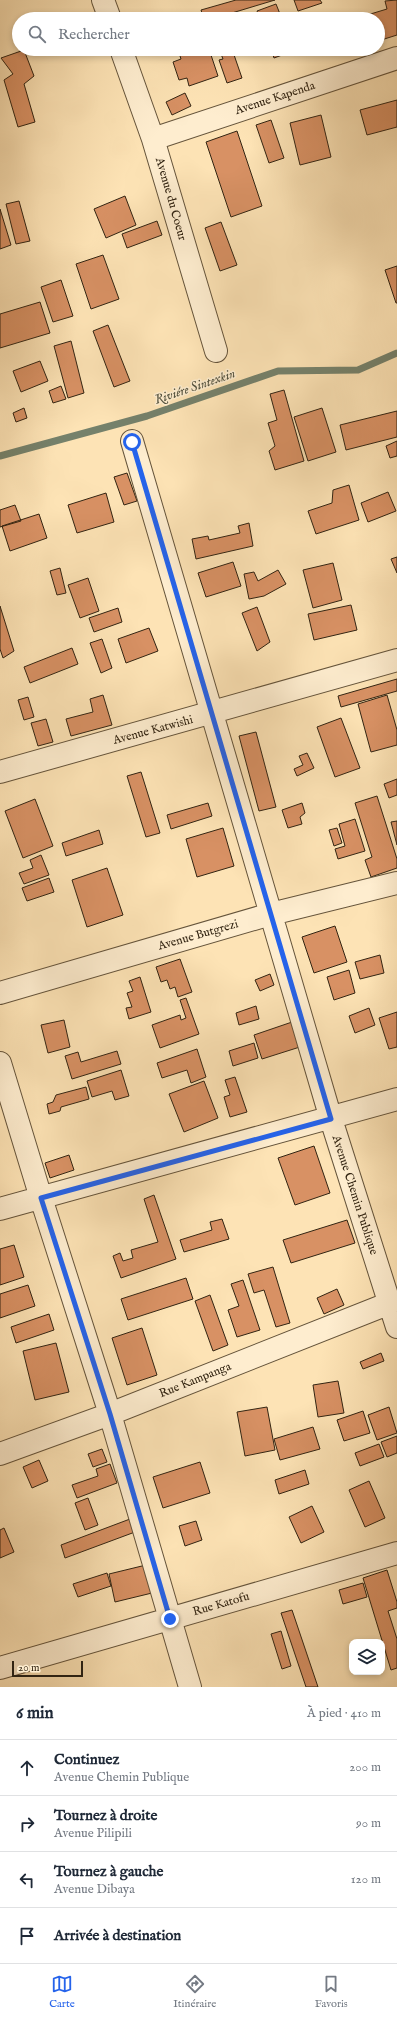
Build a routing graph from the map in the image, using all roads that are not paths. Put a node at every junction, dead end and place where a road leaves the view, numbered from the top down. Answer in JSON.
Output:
{"nodes":[{"id":1,"x":103,"y":0,"type":"edge"},
{"id":2,"x":107,"y":12,"type":"edge"},
{"id":3,"x":123,"y":56,"type":"edge"},
{"id":4,"x":397,"y":58,"type":"edge"},
{"id":5,"x":153,"y":139,"type":"junction"},
{"id":6,"x":216,"y":351,"type":"dead end"},
{"id":7,"x":132,"y":442,"type":"dead end"},
{"id":8,"x":397,"y":660,"type":"edge"},
{"id":9,"x":211,"y":714,"type":"junction"},
{"id":10,"x":0,"y":772,"type":"edge"},
{"id":11,"x":397,"y":883,"type":"edge"},
{"id":12,"x":270,"y":914,"type":"junction"},
{"id":13,"x":0,"y":993,"type":"edge"},
{"id":14,"x":0,"y":1063,"type":"edge"},
{"id":15,"x":397,"y":1099,"type":"edge"},
{"id":16,"x":331,"y":1119,"type":"junction"},
{"id":17,"x":41,"y":1198,"type":"junction"},
{"id":18,"x":0,"y":1209,"type":"edge"},
{"id":19,"x":390,"y":1303,"type":"junction"},
{"id":20,"x":397,"y":1327,"type":"edge"},
{"id":21,"x":110,"y":1414,"type":"junction"},
{"id":22,"x":0,"y":1454,"type":"edge"},
{"id":23,"x":397,"y":1553,"type":"edge"},
{"id":24,"x":170,"y":1619,"type":"junction"},
{"id":25,"x":0,"y":1668,"type":"edge"},
{"id":26,"x":190,"y":1687,"type":"edge"}],
"edges":[{"from":1,"to":2,"type":"street"},
{"from":3,"to":5,"type":"street","name":"Avenue du Coeur"},
{"from":4,"to":5,"type":"street","name":"Avenue Kapenda"},
{"from":5,"to":6,"type":"street","name":"Avenue du Coeur"},
{"from":7,"to":9,"type":"street","name":"Avenue Chemin Publique"},
{"from":8,"to":9,"type":"street","name":"Avenue Katwishi"},
{"from":9,"to":10,"type":"street","name":"Avenue Katwishi"},
{"from":9,"to":12,"type":"street","name":"Avenue Chemin Publique"},
{"from":11,"to":12,"type":"street","name":"Avenue Butgrezi"},
{"from":12,"to":13,"type":"street","name":"Avenue Butgrezi"},
{"from":12,"to":16,"type":"street","name":"Avenue Chemin Publique"},
{"from":14,"to":17,"type":"street"},
{"from":15,"to":16,"type":"street"},
{"from":16,"to":17,"type":"street"},
{"from":16,"to":19,"type":"street","name":"Avenue Chemin Publique"},
{"from":17,"to":18,"type":"street"},
{"from":17,"to":21,"type":"street"},
{"from":19,"to":20,"type":"street","name":"Avenue Chemin Publique"},
{"from":19,"to":21,"type":"street","name":"Rue Kampanga"},
{"from":21,"to":22,"type":"street","name":"Rue Kampanga"},
{"from":21,"to":24,"type":"street"},
{"from":23,"to":24,"type":"street","name":"Rue Katofu"},
{"from":24,"to":25,"type":"street","name":"Rue Katofu"},
{"from":24,"to":26,"type":"street"}]}
